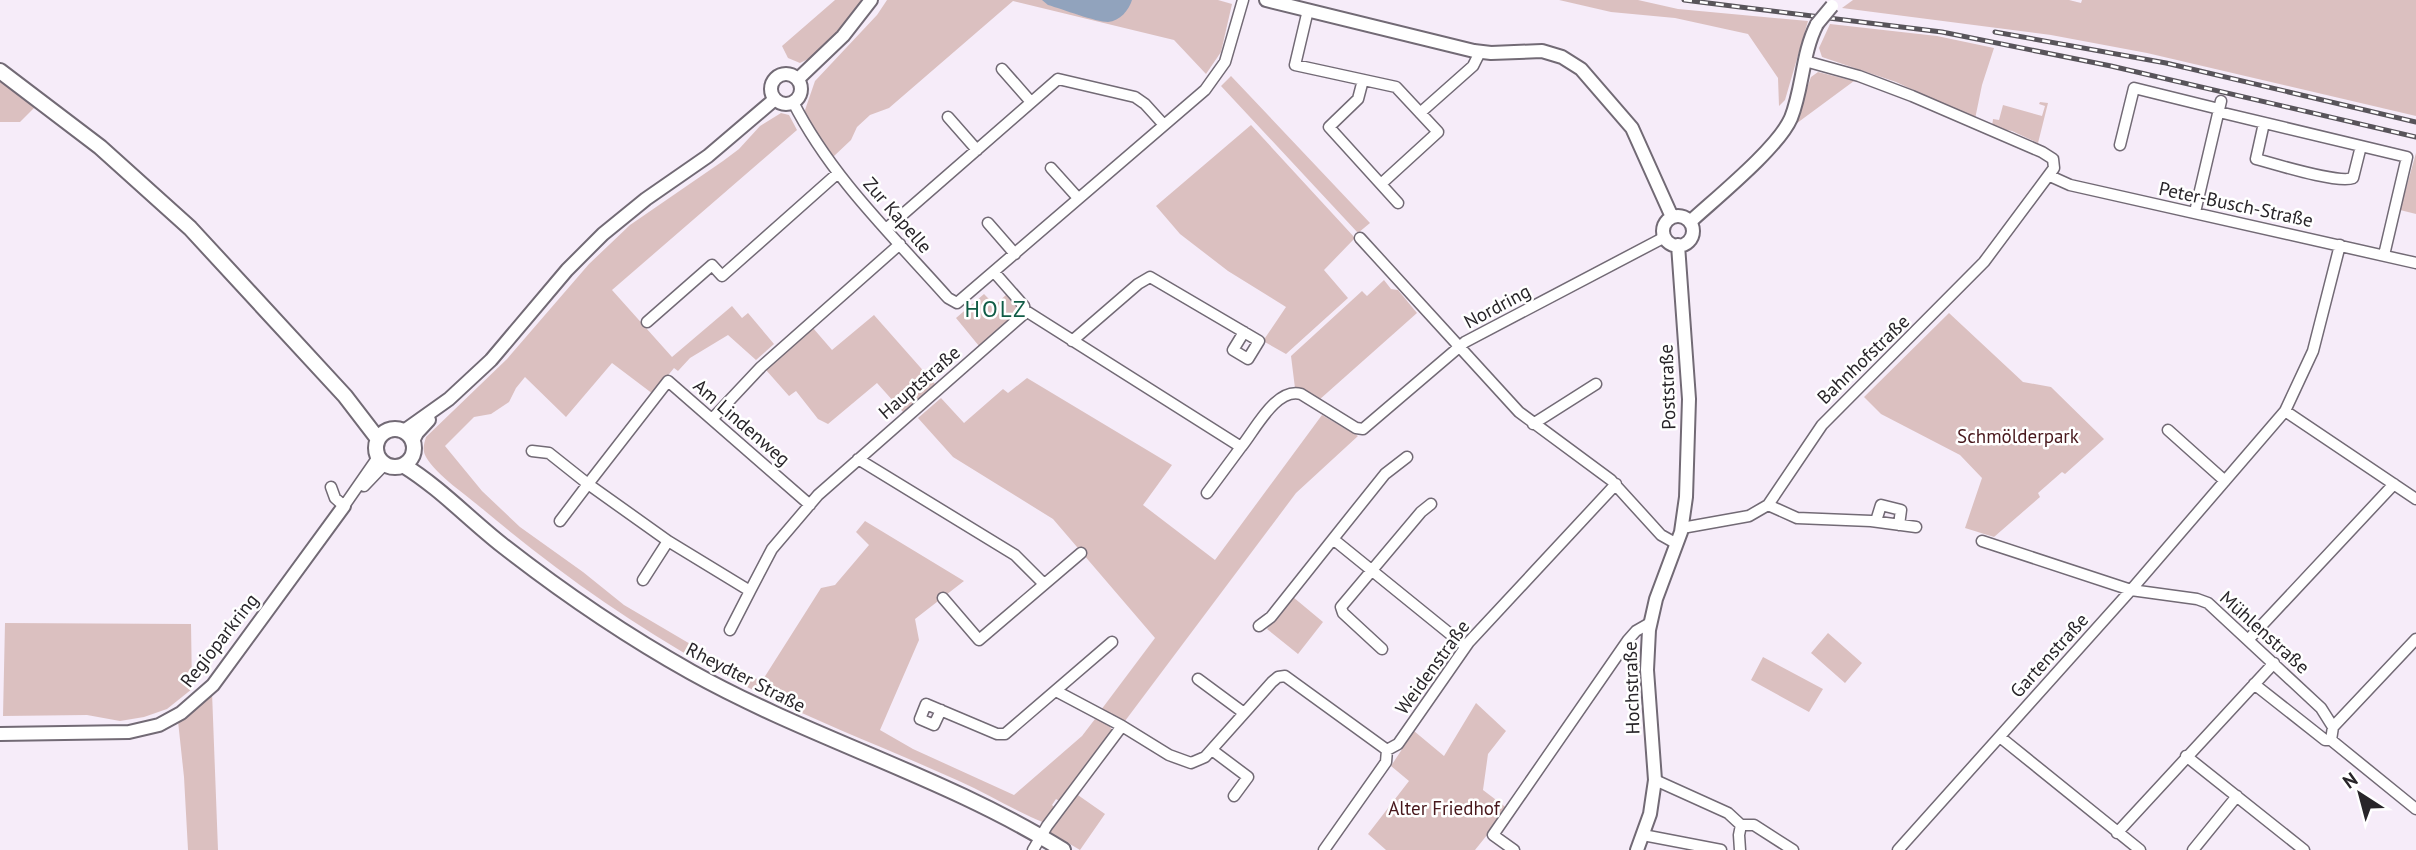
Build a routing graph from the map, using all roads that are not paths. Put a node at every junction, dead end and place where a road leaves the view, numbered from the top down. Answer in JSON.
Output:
{"nodes":[{"id":1,"x":871,"y":0,"type":"edge"},
{"id":2,"x":1243,"y":0,"type":"edge"},
{"id":3,"x":1266,"y":0,"type":"edge"},
{"id":4,"x":1835,"y":3,"type":"edge"},
{"id":5,"x":1308,"y":10,"type":"junction"},
{"id":6,"x":1480,"y":52,"type":"junction"},
{"id":7,"x":1805,"y":61,"type":"junction"},
{"id":8,"x":1002,"y":69,"type":"dead end"},
{"id":9,"x":0,"y":71,"type":"edge"},
{"id":10,"x":798,"y":79,"type":"junction"},
{"id":11,"x":1363,"y":80,"type":"junction"},
{"id":12,"x":775,"y":99,"type":"junction"},
{"id":13,"x":1031,"y":102,"type":"junction"},
{"id":14,"x":793,"y":103,"type":"junction"},
{"id":15,"x":2220,"y":107,"type":"junction"},
{"id":16,"x":1420,"y":113,"type":"junction"},
{"id":17,"x":948,"y":117,"type":"dead end"},
{"id":18,"x":2264,"y":123,"type":"junction"},
{"id":19,"x":1164,"y":125,"type":"junction"},
{"id":20,"x":2120,"y":145,"type":"dead end"},
{"id":21,"x":2361,"y":146,"type":"junction"},
{"id":22,"x":977,"y":149,"type":"junction"},
{"id":23,"x":1051,"y":168,"type":"dead end"},
{"id":24,"x":838,"y":173,"type":"junction"},
{"id":25,"x":2050,"y":176,"type":"junction"},
{"id":26,"x":1381,"y":184,"type":"junction"},
{"id":27,"x":1078,"y":198,"type":"junction"},
{"id":28,"x":1398,"y":203,"type":"dead end"},
{"id":29,"x":2195,"y":212,"type":"junction"},
{"id":30,"x":1672,"y":217,"type":"junction"},
{"id":31,"x":1690,"y":222,"type":"junction"},
{"id":32,"x":988,"y":223,"type":"dead end"},
{"id":33,"x":886,"y":229,"type":"junction"},
{"id":34,"x":1665,"y":237,"type":"junction"},
{"id":35,"x":1360,"y":238,"type":"dead end"},
{"id":36,"x":900,"y":244,"type":"junction"},
{"id":37,"x":2340,"y":244,"type":"junction"},
{"id":38,"x":1678,"y":246,"type":"junction"},
{"id":39,"x":1014,"y":254,"type":"junction"},
{"id":40,"x":2384,"y":255,"type":"junction"},
{"id":41,"x":2416,"y":263,"type":"edge"},
{"id":42,"x":994,"y":272,"type":"junction"},
{"id":43,"x":1026,"y":311,"type":"junction"},
{"id":44,"x":647,"y":322,"type":"dead end"},
{"id":45,"x":1244,"y":332,"type":"dead end"},
{"id":46,"x":1072,"y":341,"type":"junction"},
{"id":47,"x":1458,"y":347,"type":"junction"},
{"id":48,"x":1596,"y":384,"type":"dead end"},
{"id":49,"x":2285,"y":411,"type":"junction"},
{"id":50,"x":713,"y":418,"type":"junction"},
{"id":51,"x":1533,"y":424,"type":"junction"},
{"id":52,"x":2168,"y":430,"type":"dead end"},
{"id":53,"x":382,"y":435,"type":"junction"},
{"id":54,"x":409,"y":436,"type":"junction"},
{"id":55,"x":1241,"y":447,"type":"junction"},
{"id":56,"x":532,"y":452,"type":"dead end"},
{"id":57,"x":1407,"y":457,"type":"dead end"},
{"id":58,"x":858,"y":459,"type":"junction"},
{"id":59,"x":381,"y":460,"type":"junction"},
{"id":60,"x":408,"y":461,"type":"junction"},
{"id":61,"x":2225,"y":481,"type":"junction"},
{"id":62,"x":588,"y":484,"type":"junction"},
{"id":63,"x":1616,"y":484,"type":"junction"},
{"id":64,"x":2395,"y":484,"type":"junction"},
{"id":65,"x":331,"y":487,"type":"dead end"},
{"id":66,"x":1208,"y":493,"type":"dead end"},
{"id":67,"x":2416,"y":499,"type":"edge"},
{"id":68,"x":1431,"y":504,"type":"dead end"},
{"id":69,"x":810,"y":505,"type":"junction"},
{"id":70,"x":1768,"y":505,"type":"junction"},
{"id":71,"x":344,"y":506,"type":"junction"},
{"id":72,"x":560,"y":521,"type":"dead end"},
{"id":73,"x":1877,"y":522,"type":"junction"},
{"id":74,"x":1899,"y":525,"type":"junction"},
{"id":75,"x":1916,"y":527,"type":"dead end"},
{"id":76,"x":1682,"y":528,"type":"junction"},
{"id":77,"x":1333,"y":540,"type":"junction"},
{"id":78,"x":668,"y":541,"type":"junction"},
{"id":79,"x":1982,"y":541,"type":"dead end"},
{"id":80,"x":1677,"y":544,"type":"junction"},
{"id":81,"x":1081,"y":553,"type":"dead end"},
{"id":82,"x":1371,"y":571,"type":"junction"},
{"id":83,"x":643,"y":580,"type":"dead end"},
{"id":84,"x":1044,"y":584,"type":"junction"},
{"id":85,"x":750,"y":590,"type":"junction"},
{"id":86,"x":2131,"y":590,"type":"junction"},
{"id":87,"x":943,"y":598,"type":"dead end"},
{"id":88,"x":1650,"y":623,"type":"junction"},
{"id":89,"x":1259,"y":626,"type":"dead end"},
{"id":90,"x":730,"y":630,"type":"dead end"},
{"id":91,"x":2248,"y":639,"type":"junction"},
{"id":92,"x":2416,"y":640,"type":"edge"},
{"id":93,"x":1112,"y":642,"type":"dead end"},
{"id":94,"x":1465,"y":646,"type":"junction"},
{"id":95,"x":1382,"y":649,"type":"dead end"},
{"id":96,"x":2274,"y":663,"type":"junction"},
{"id":97,"x":1198,"y":679,"type":"dead end"},
{"id":98,"x":2254,"y":684,"type":"junction"},
{"id":99,"x":1056,"y":691,"type":"junction"},
{"id":100,"x":940,"y":710,"type":"dead end"},
{"id":101,"x":1244,"y":713,"type":"junction"},
{"id":102,"x":1122,"y":726,"type":"junction"},
{"id":103,"x":2333,"y":727,"type":"junction"},
{"id":104,"x":0,"y":734,"type":"edge"},
{"id":105,"x":2000,"y":737,"type":"junction"},
{"id":106,"x":2331,"y":740,"type":"junction"},
{"id":107,"x":1212,"y":750,"type":"junction"},
{"id":108,"x":1387,"y":750,"type":"junction"},
{"id":109,"x":2186,"y":756,"type":"junction"},
{"id":110,"x":1655,"y":780,"type":"junction"},
{"id":111,"x":1234,"y":796,"type":"dead end"},
{"id":112,"x":2237,"y":796,"type":"junction"},
{"id":113,"x":2416,"y":809,"type":"edge"},
{"id":114,"x":1741,"y":825,"type":"junction"},
{"id":115,"x":2118,"y":833,"type":"junction"},
{"id":116,"x":1643,"y":835,"type":"junction"},
{"id":117,"x":1041,"y":836,"type":"junction"},
{"id":118,"x":1033,"y":850,"type":"edge"},
{"id":119,"x":1063,"y":850,"type":"edge"},
{"id":120,"x":1324,"y":850,"type":"edge"},
{"id":121,"x":1514,"y":850,"type":"edge"},
{"id":122,"x":1637,"y":850,"type":"edge"},
{"id":123,"x":1721,"y":850,"type":"edge"},
{"id":124,"x":1740,"y":850,"type":"edge"},
{"id":125,"x":1793,"y":850,"type":"edge"},
{"id":126,"x":1898,"y":850,"type":"edge"},
{"id":127,"x":2140,"y":850,"type":"edge"},
{"id":128,"x":2193,"y":850,"type":"edge"},
{"id":129,"x":2304,"y":850,"type":"edge"}],
"edges":[{"from":1,"to":10,"type":"street"},
{"from":2,"to":19,"type":"street"},
{"from":3,"to":5,"type":"street"},
{"from":4,"to":7,"type":"street","bridge":true},
{"from":5,"to":6,"type":"street"},
{"from":5,"to":11,"type":"street"},
{"from":6,"to":16,"type":"street"},
{"from":6,"to":30,"type":"street"},
{"from":7,"to":25,"type":"street"},
{"from":7,"to":31,"type":"street"},
{"from":8,"to":13,"type":"street"},
{"from":9,"to":53,"type":"main road"},
{"from":10,"to":12,"type":"street"},
{"from":10,"to":14,"type":"street"},
{"from":11,"to":16,"type":"street"},
{"from":11,"to":26,"type":"street"},
{"from":12,"to":14,"type":"street"},
{"from":12,"to":54,"type":"street"},
{"from":13,"to":19,"type":"street"},
{"from":13,"to":22,"type":"street"},
{"from":14,"to":24,"type":"street","name":"Zur Kapelle"},
{"from":15,"to":18,"type":"street"},
{"from":15,"to":20,"type":"street"},
{"from":15,"to":29,"type":"street"},
{"from":16,"to":26,"type":"street"},
{"from":17,"to":22,"type":"street"},
{"from":18,"to":21,"type":"street"},
{"from":18,"to":21,"type":"street"},
{"from":19,"to":27,"type":"street"},
{"from":21,"to":40,"type":"street"},
{"from":22,"to":33,"type":"street"},
{"from":23,"to":27,"type":"street"},
{"from":24,"to":33,"type":"street","name":"Zur Kapelle"},
{"from":24,"to":44,"type":"street"},
{"from":25,"to":29,"type":"street","name":"Peter-Busch-Straße"},
{"from":25,"to":70,"type":"street","name":"Bahnhofstraße"},
{"from":26,"to":28,"type":"street"},
{"from":27,"to":39,"type":"street"},
{"from":29,"to":37,"type":"street","name":"Peter-Busch-Straße"},
{"from":30,"to":31,"type":"street"},
{"from":30,"to":34,"type":"street"},
{"from":31,"to":38,"type":"street"},
{"from":32,"to":39,"type":"street"},
{"from":33,"to":36,"type":"street","name":"Zur Kapelle"},
{"from":34,"to":38,"type":"street"},
{"from":34,"to":47,"type":"street","name":"Nordring"},
{"from":35,"to":47,"type":"street"},
{"from":36,"to":42,"type":"street","name":"Zur Kapelle"},
{"from":36,"to":50,"type":"street"},
{"from":37,"to":40,"type":"street","name":"Peter-Busch-Straße"},
{"from":37,"to":49,"type":"street","name":"Gartenstraße"},
{"from":38,"to":76,"type":"street","name":"Poststraße"},
{"from":39,"to":42,"type":"street"},
{"from":40,"to":41,"type":"street","name":"Peter-Busch-Straße"},
{"from":42,"to":43,"type":"street"},
{"from":43,"to":46,"type":"street"},
{"from":43,"to":58,"type":"street","name":"Hauptstraße"},
{"from":45,"to":46,"type":"street"},
{"from":46,"to":55,"type":"street"},
{"from":47,"to":51,"type":"street"},
{"from":47,"to":55,"type":"street","name":"Nordring"},
{"from":48,"to":51,"type":"street"},
{"from":49,"to":61,"type":"street","name":"Gartenstraße"},
{"from":49,"to":64,"type":"street"},
{"from":50,"to":62,"type":"street","name":"Am Lindenweg"},
{"from":50,"to":69,"type":"street","name":"Am Lindenweg"},
{"from":51,"to":63,"type":"street"},
{"from":52,"to":61,"type":"street"},
{"from":53,"to":54,"type":"main road"},
{"from":53,"to":59,"type":"main road"},
{"from":54,"to":60,"type":"main road"},
{"from":55,"to":66,"type":"street"},
{"from":56,"to":62,"type":"street"},
{"from":57,"to":77,"type":"street"},
{"from":58,"to":69,"type":"street","name":"Hauptstraße"},
{"from":58,"to":84,"type":"street"},
{"from":59,"to":60,"type":"main road"},
{"from":59,"to":71,"type":"street"},
{"from":60,"to":117,"type":"main road","name":"Rheydter Straße"},
{"from":61,"to":86,"type":"street","name":"Gartenstraße"},
{"from":62,"to":72,"type":"street","name":"Am Lindenweg"},
{"from":62,"to":78,"type":"street"},
{"from":63,"to":80,"type":"street"},
{"from":63,"to":94,"type":"street","name":"Weidenstraße"},
{"from":64,"to":67,"type":"street"},
{"from":64,"to":91,"type":"street"},
{"from":65,"to":71,"type":"street"},
{"from":68,"to":82,"type":"street"},
{"from":69,"to":85,"type":"street"},
{"from":70,"to":73,"type":"street"},
{"from":70,"to":76,"type":"street"},
{"from":71,"to":104,"type":"street","name":"Regioparkring"},
{"from":73,"to":74,"type":"street"},
{"from":73,"to":74,"type":"street"},
{"from":74,"to":75,"type":"street"},
{"from":76,"to":80,"type":"street","name":"Hochstraße"},
{"from":77,"to":82,"type":"street"},
{"from":77,"to":89,"type":"street"},
{"from":78,"to":83,"type":"street"},
{"from":78,"to":85,"type":"street"},
{"from":79,"to":86,"type":"street","name":"Mühlenstraße"},
{"from":80,"to":88,"type":"street","name":"Hochstraße"},
{"from":81,"to":84,"type":"street"},
{"from":82,"to":94,"type":"street"},
{"from":82,"to":95,"type":"street"},
{"from":84,"to":87,"type":"street"},
{"from":85,"to":90,"type":"street"},
{"from":86,"to":91,"type":"street","name":"Mühlenstraße"},
{"from":86,"to":105,"type":"street","name":"Gartenstraße"},
{"from":88,"to":110,"type":"street","name":"Hochstraße"},
{"from":88,"to":121,"type":"street"},
{"from":91,"to":96,"type":"street","name":"Mühlenstraße"},
{"from":92,"to":103,"type":"street"},
{"from":93,"to":99,"type":"street"},
{"from":94,"to":108,"type":"street","name":"Weidenstraße"},
{"from":96,"to":98,"type":"street"},
{"from":96,"to":103,"type":"street","name":"Mühlenstraße"},
{"from":97,"to":101,"type":"street"},
{"from":98,"to":106,"type":"street"},
{"from":98,"to":109,"type":"street"},
{"from":99,"to":100,"type":"street"},
{"from":99,"to":102,"type":"street"},
{"from":101,"to":107,"type":"street"},
{"from":101,"to":108,"type":"street"},
{"from":102,"to":107,"type":"street"},
{"from":102,"to":117,"type":"street"},
{"from":103,"to":106,"type":"street"},
{"from":105,"to":115,"type":"street"},
{"from":105,"to":126,"type":"street","name":"Gartenstraße"},
{"from":106,"to":113,"type":"street"},
{"from":107,"to":111,"type":"street"},
{"from":108,"to":120,"type":"street","name":"Weidenstraße"},
{"from":109,"to":112,"type":"street"},
{"from":109,"to":115,"type":"street"},
{"from":110,"to":114,"type":"street"},
{"from":110,"to":116,"type":"street","name":"Hochstraße"},
{"from":112,"to":128,"type":"street"},
{"from":112,"to":129,"type":"street"},
{"from":114,"to":124,"type":"street"},
{"from":114,"to":125,"type":"street"},
{"from":115,"to":127,"type":"street"},
{"from":116,"to":122,"type":"street","name":"Hochstraße"},
{"from":116,"to":123,"type":"street"},
{"from":117,"to":118,"type":"street"},
{"from":117,"to":119,"type":"main road","name":"Rheydter Straße"}]}
